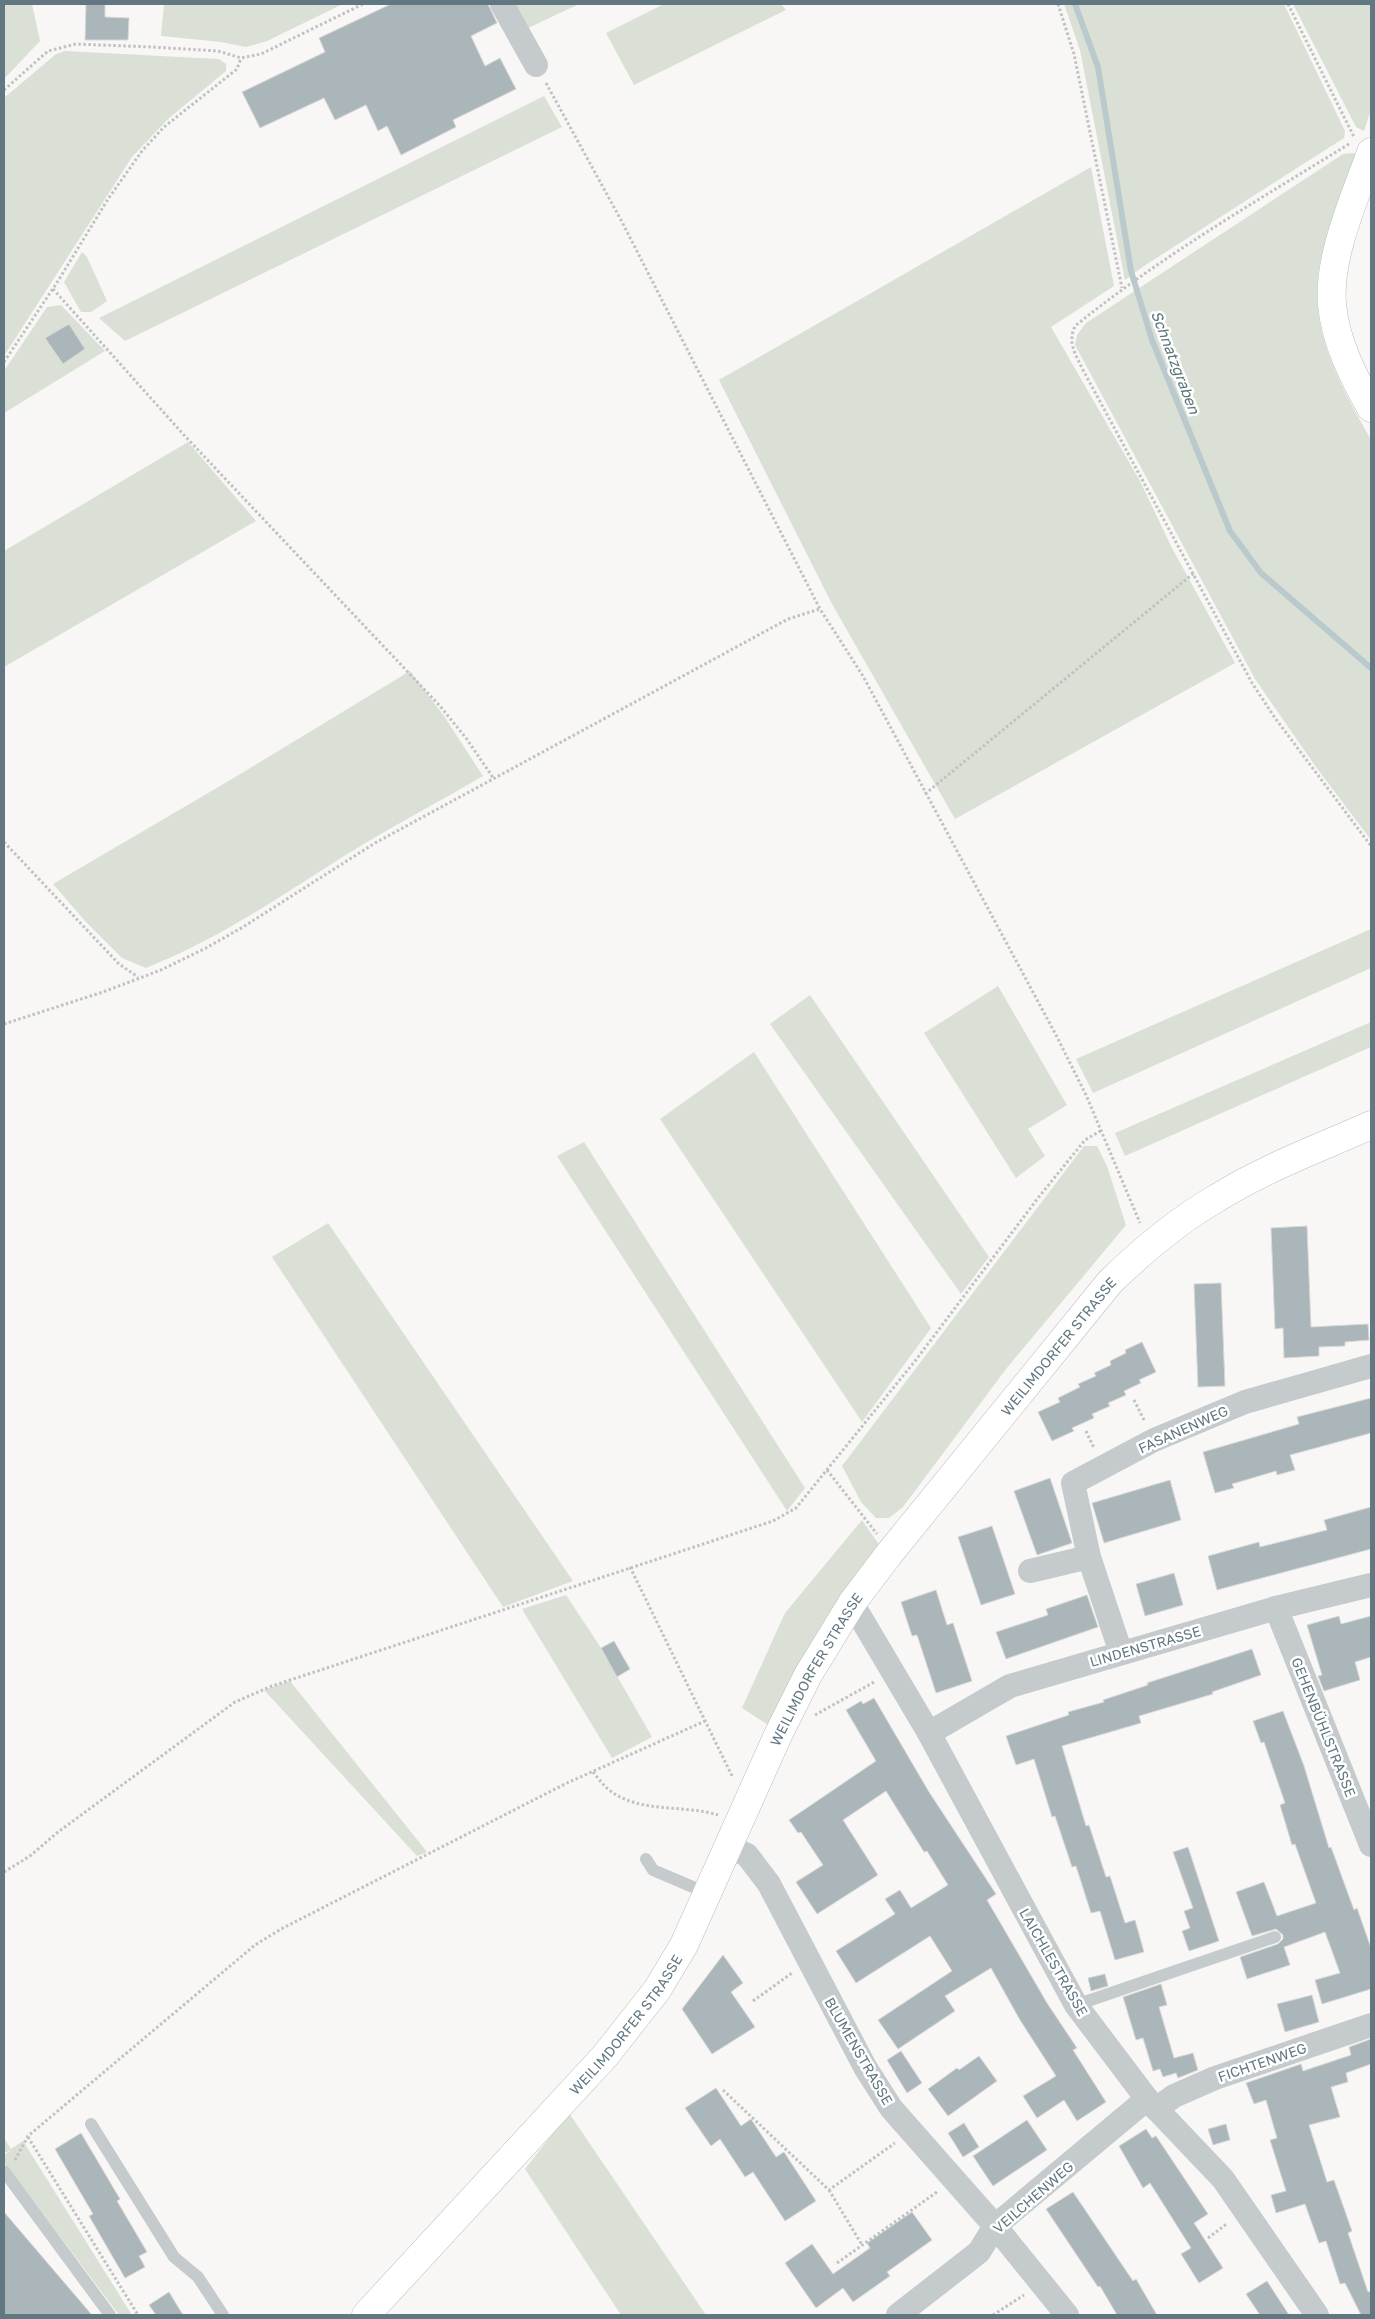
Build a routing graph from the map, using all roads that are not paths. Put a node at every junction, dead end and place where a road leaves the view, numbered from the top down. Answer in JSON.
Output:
{"nodes":[{"id":1,"x":502,"y":4,"type":"edge"},
{"id":2,"x":536,"y":65,"type":"road end"},
{"id":3,"x":1371,"y":152,"type":"edge"},
{"id":4,"x":1371,"y":408,"type":"edge"},
{"id":5,"x":1371,"y":1125,"type":"edge"},
{"id":6,"x":1371,"y":1366,"type":"edge"},
{"id":7,"x":1090,"y":1557,"type":"junction"},
{"id":8,"x":1030,"y":1571,"type":"dead end"},
{"id":9,"x":1371,"y":1585,"type":"edge"},
{"id":10,"x":852,"y":1603,"type":"junction"},
{"id":11,"x":1276,"y":1608,"type":"junction"},
{"id":12,"x":1121,"y":1652,"type":"junction"},
{"id":13,"x":930,"y":1733,"type":"junction"},
{"id":14,"x":1371,"y":1845,"type":"edge"},
{"id":15,"x":729,"y":1847,"type":"junction"},
{"id":16,"x":646,"y":1859,"type":"dead end"},
{"id":17,"x":707,"y":1893,"type":"junction"},
{"id":18,"x":1276,"y":1937,"type":"dead end"},
{"id":19,"x":1076,"y":2005,"type":"junction"},
{"id":20,"x":1371,"y":2025,"type":"edge"},
{"id":21,"x":1152,"y":2104,"type":"junction"},
{"id":22,"x":91,"y":2124,"type":"dead end"},
{"id":23,"x":4,"y":2171,"type":"edge"},
{"id":24,"x":995,"y":2226,"type":"junction"},
{"id":25,"x":110,"y":2315,"type":"edge"},
{"id":26,"x":222,"y":2315,"type":"edge"},
{"id":27,"x":366,"y":2315,"type":"edge"},
{"id":28,"x":898,"y":2315,"type":"edge"},
{"id":29,"x":1066,"y":2315,"type":"edge"},
{"id":30,"x":1317,"y":2315,"type":"edge"}],
"edges":[{"from":1,"to":2,"type":"street"},
{"from":3,"to":4,"type":"main road"},
{"from":5,"to":10,"type":"main road","name":"WEILIMDORFER STRASSE"},
{"from":6,"to":7,"type":"street","name":"FASANENWEG"},
{"from":7,"to":8,"type":"street"},
{"from":7,"to":12,"type":"street","name":"FASANENWEG"},
{"from":9,"to":11,"type":"street","name":"LINDENSTRASSE"},
{"from":10,"to":13,"type":"street","name":"LAICHLESTRASSE"},
{"from":10,"to":15,"type":"main road","name":"WEILIMDORFER STRASSE"},
{"from":11,"to":12,"type":"street","name":"LINDENSTRASSE"},
{"from":11,"to":14,"type":"street","name":"GEHENBÜHLSTRASSE"},
{"from":12,"to":13,"type":"street","name":"LINDENSTRASSE"},
{"from":13,"to":19,"type":"street","name":"LAICHLESTRASSE"},
{"from":15,"to":17,"type":"main road","name":"WEILIMDORFER STRASSE"},
{"from":15,"to":24,"type":"street","name":"BLUMENSTRASSE"},
{"from":16,"to":17,"type":"lane"},
{"from":17,"to":27,"type":"main road","name":"WEILIMDORFER STRASSE"},
{"from":18,"to":19,"type":"lane"},
{"from":19,"to":21,"type":"street","name":"LAICHLESTRASSE"},
{"from":20,"to":21,"type":"street","name":"FICHTENWEG"},
{"from":21,"to":24,"type":"street","name":"VEILCHENWEG"},
{"from":21,"to":30,"type":"street","name":"LAICHLESTRASSE"},
{"from":22,"to":26,"type":"lane"},
{"from":23,"to":25,"type":"lane"},
{"from":24,"to":28,"type":"street","name":"VEILCHENWEG"},
{"from":24,"to":29,"type":"street","name":"BLUMENSTRASSE"}]}
